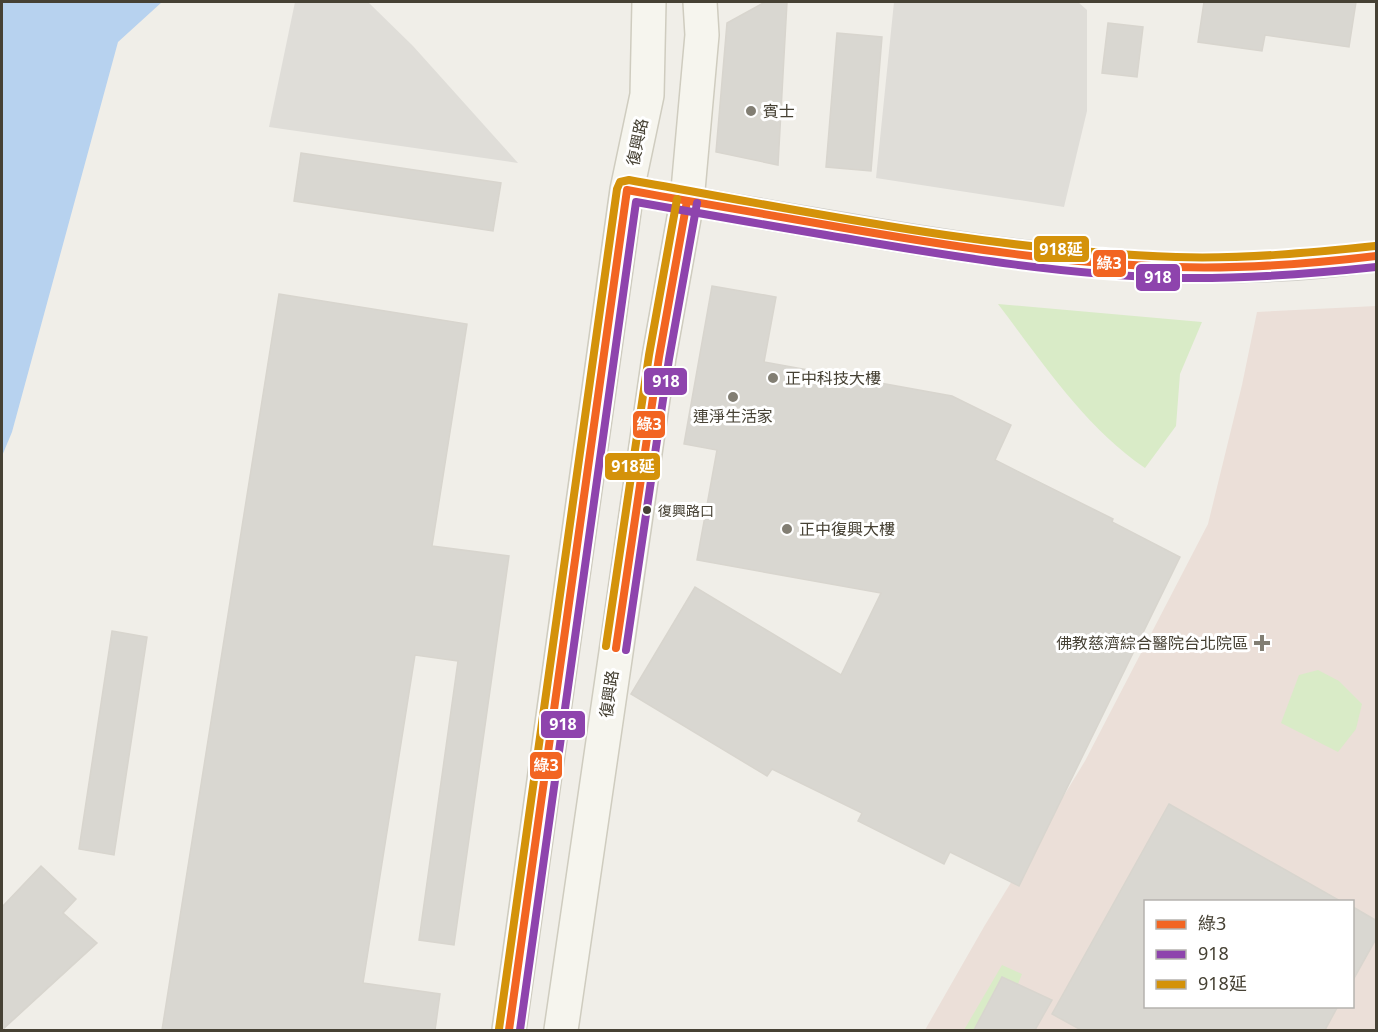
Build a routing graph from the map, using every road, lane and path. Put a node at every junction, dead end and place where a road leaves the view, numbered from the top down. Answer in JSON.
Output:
{"nodes":[{"id":1,"x":649,"y":2,"type":"edge"},
{"id":2,"x":700,"y":2,"type":"edge"},
{"id":3,"x":627,"y":190,"type":"junction"},
{"id":4,"x":687,"y":201,"type":"junction"},
{"id":5,"x":1377,"y":256,"type":"edge"},
{"id":6,"x":509,"y":1030,"type":"edge"},
{"id":7,"x":561,"y":1030,"type":"edge"}],
"edges":[{"from":1,"to":3,"type":"main road","name":"復興路"},
{"from":2,"to":4,"type":"main road","name":"復興路"},
{"from":3,"to":4,"type":"street"},
{"from":3,"to":6,"type":"main road","name":"復興路"},
{"from":4,"to":5,"type":"street"},
{"from":4,"to":7,"type":"main road","name":"復興路"}]}
